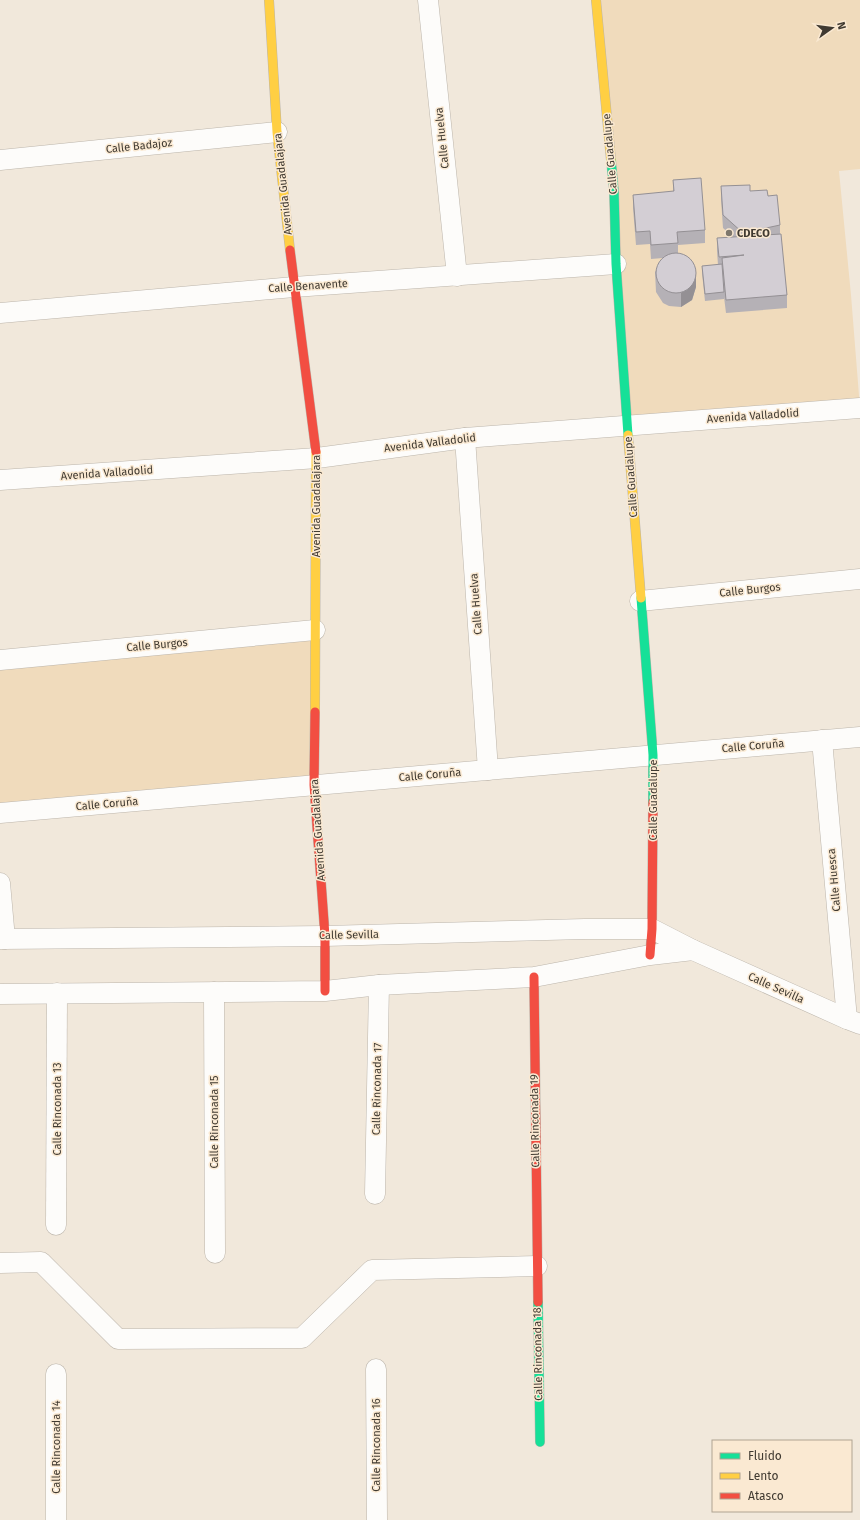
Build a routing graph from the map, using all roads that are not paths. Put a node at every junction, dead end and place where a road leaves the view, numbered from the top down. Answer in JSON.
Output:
{"nodes":[{"id":1,"x":269,"y":0,"type":"edge"},
{"id":2,"x":428,"y":0,"type":"edge"},
{"id":3,"x":596,"y":0,"type":"edge"},
{"id":4,"x":277,"y":132,"type":"junction"},
{"id":5,"x":0,"y":160,"type":"edge"},
{"id":6,"x":616,"y":264,"type":"junction"},
{"id":7,"x":457,"y":276,"type":"junction"},
{"id":8,"x":294,"y":287,"type":"junction"},
{"id":9,"x":0,"y":313,"type":"edge"},
{"id":10,"x":860,"y":408,"type":"edge"},
{"id":11,"x":627,"y":425,"type":"junction"},
{"id":12,"x":465,"y":438,"type":"junction"},
{"id":13,"x":317,"y":458,"type":"junction"},
{"id":14,"x":0,"y":480,"type":"edge"},
{"id":15,"x":860,"y":579,"type":"edge"},
{"id":16,"x":640,"y":601,"type":"junction"},
{"id":17,"x":315,"y":630,"type":"junction"},
{"id":18,"x":0,"y":660,"type":"edge"},
{"id":19,"x":860,"y":737,"type":"edge"},
{"id":20,"x":822,"y":740,"type":"junction"},
{"id":21,"x":653,"y":755,"type":"junction"},
{"id":22,"x":488,"y":770,"type":"junction"},
{"id":23,"x":314,"y":785,"type":"junction"},
{"id":24,"x":0,"y":813,"type":"edge"},
{"id":25,"x":0,"y":883,"type":"edge"},
{"id":26,"x":652,"y":930,"type":"junction"},
{"id":27,"x":325,"y":936,"type":"junction"},
{"id":28,"x":2,"y":939,"type":"edge"},
{"id":29,"x":693,"y":950,"type":"junction"},
{"id":30,"x":650,"y":955,"type":"junction"},
{"id":31,"x":534,"y":977,"type":"junction"},
{"id":32,"x":379,"y":985,"type":"junction"},
{"id":33,"x":325,"y":991,"type":"junction"},
{"id":34,"x":214,"y":992,"type":"junction"},
{"id":35,"x":57,"y":993,"type":"junction"},
{"id":36,"x":0,"y":994,"type":"edge"},
{"id":37,"x":853,"y":1022,"type":"edge"},
{"id":38,"x":375,"y":1194,"type":"dead end"},
{"id":39,"x":56,"y":1225,"type":"dead end"},
{"id":40,"x":215,"y":1253,"type":"dead end"},
{"id":41,"x":0,"y":1264,"type":"edge"},
{"id":42,"x":537,"y":1266,"type":"junction"},
{"id":43,"x":376,"y":1369,"type":"dead end"},
{"id":44,"x":56,"y":1374,"type":"dead end"},
{"id":45,"x":540,"y":1442,"type":"dead end"},
{"id":46,"x":56,"y":1520,"type":"edge"},
{"id":47,"x":377,"y":1520,"type":"edge"}],
"edges":[{"from":1,"to":4,"type":"street","name":"Avenida Guadalajara"},
{"from":2,"to":7,"type":"street","name":"Calle Huelva"},
{"from":3,"to":6,"type":"street","name":"Calle Guadalupe"},
{"from":4,"to":5,"type":"street","name":"Calle Badajoz"},
{"from":4,"to":8,"type":"street","name":"Avenida Guadalajara"},
{"from":6,"to":7,"type":"street","name":"Calle Benavente"},
{"from":6,"to":11,"type":"street","name":"Calle Guadalupe"},
{"from":7,"to":8,"type":"street","name":"Calle Benavente"},
{"from":8,"to":9,"type":"street","name":"Calle Benavente"},
{"from":8,"to":13,"type":"street","name":"Avenida Guadalajara"},
{"from":10,"to":11,"type":"street","name":"Avenida Valladolid"},
{"from":11,"to":12,"type":"street","name":"Avenida Valladolid"},
{"from":11,"to":16,"type":"street","name":"Calle Guadalupe"},
{"from":12,"to":13,"type":"street","name":"Avenida Valladolid"},
{"from":12,"to":22,"type":"street","name":"Calle Huelva"},
{"from":13,"to":14,"type":"street","name":"Avenida Valladolid"},
{"from":13,"to":17,"type":"street","name":"Avenida Guadalajara"},
{"from":15,"to":16,"type":"street","name":"Calle Burgos"},
{"from":16,"to":21,"type":"street","name":"Calle Guadalupe"},
{"from":17,"to":18,"type":"street","name":"Calle Burgos"},
{"from":17,"to":23,"type":"street","name":"Avenida Guadalajara"},
{"from":19,"to":20,"type":"street","name":"Calle Coruña"},
{"from":20,"to":21,"type":"street","name":"Calle Coruña"},
{"from":20,"to":37,"type":"street","name":"Calle Huesca"},
{"from":21,"to":22,"type":"street","name":"Calle Coruña"},
{"from":21,"to":26,"type":"street","name":"Calle Guadalupe"},
{"from":22,"to":23,"type":"street","name":"Calle Coruña"},
{"from":23,"to":24,"type":"street","name":"Calle Coruña"},
{"from":23,"to":27,"type":"street","name":"Avenida Guadalajara"},
{"from":25,"to":28,"type":"street"},
{"from":26,"to":27,"type":"street","name":"Calle Sevilla"},
{"from":26,"to":29,"type":"street","name":"Calle Sevilla"},
{"from":26,"to":30,"type":"street","name":"Calle Guadalupe"},
{"from":27,"to":28,"type":"street","name":"Calle Sevilla"},
{"from":27,"to":33,"type":"street","name":"Avenida Guadalajara"},
{"from":29,"to":30,"type":"street"},
{"from":29,"to":37,"type":"street","name":"Calle Sevilla"},
{"from":30,"to":31,"type":"street"},
{"from":31,"to":32,"type":"street"},
{"from":31,"to":42,"type":"street","name":"Calle Rinconada 19"},
{"from":32,"to":33,"type":"street"},
{"from":32,"to":38,"type":"street","name":"Calle Rinconada 17"},
{"from":33,"to":34,"type":"street"},
{"from":34,"to":35,"type":"street"},
{"from":34,"to":40,"type":"street","name":"Calle Rinconada 15"},
{"from":35,"to":36,"type":"street"},
{"from":35,"to":39,"type":"street","name":"Calle Rinconada 13"},
{"from":41,"to":42,"type":"street"},
{"from":42,"to":45,"type":"street","name":"Calle Rinconada 18"},
{"from":43,"to":47,"type":"street","name":"Calle Rinconada 16"},
{"from":44,"to":46,"type":"street","name":"Calle Rinconada 14"}]}
